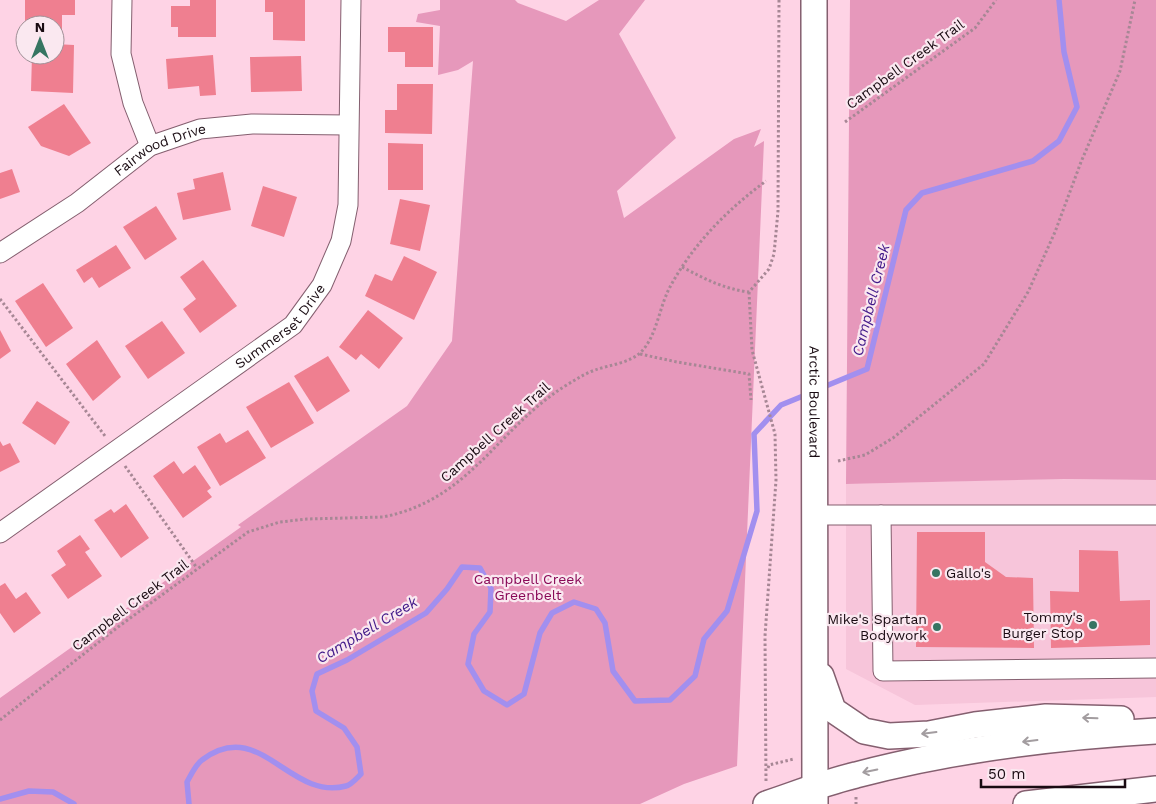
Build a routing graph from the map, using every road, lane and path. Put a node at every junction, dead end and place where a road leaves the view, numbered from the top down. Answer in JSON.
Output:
{"nodes":[{"id":1,"x":122,"y":0,"type":"edge"},
{"id":2,"x":351,"y":0,"type":"edge"},
{"id":3,"x":779,"y":0,"type":"edge"},
{"id":4,"x":814,"y":0,"type":"edge"},
{"id":5,"x":996,"y":0,"type":"edge"},
{"id":6,"x":1135,"y":0,"type":"edge"},
{"id":7,"x":845,"y":122,"type":"dead end"},
{"id":8,"x":348,"y":125,"type":"junction"},
{"id":9,"x":150,"y":146,"type":"junction"},
{"id":10,"x":766,"y":181,"type":"dead end"},
{"id":11,"x":0,"y":253,"type":"edge"},
{"id":12,"x":682,"y":268,"type":"junction"},
{"id":13,"x":749,"y":292,"type":"junction"},
{"id":14,"x":0,"y":299,"type":"edge"},
{"id":15,"x":640,"y":354,"type":"junction"},
{"id":16,"x":751,"y":400,"type":"dead end"},
{"id":17,"x":115,"y":453,"type":"junction"},
{"id":18,"x":826,"y":458,"type":"junction"},
{"id":19,"x":814,"y":515,"type":"junction"},
{"id":20,"x":881,"y":515,"type":"junction"},
{"id":21,"x":1156,"y":515,"type":"edge"},
{"id":22,"x":0,"y":533,"type":"edge"},
{"id":23,"x":197,"y":568,"type":"junction"},
{"id":24,"x":815,"y":660,"type":"junction"},
{"id":25,"x":1156,"y":668,"type":"edge"},
{"id":26,"x":0,"y":720,"type":"edge"},
{"id":27,"x":1156,"y":722,"type":"edge"},
{"id":28,"x":1156,"y":731,"type":"edge"},
{"id":29,"x":767,"y":771,"type":"dead end"},
{"id":30,"x":1156,"y":789,"type":"edge"},
{"id":31,"x":815,"y":796,"type":"edge"},
{"id":32,"x":766,"y":804,"type":"edge"},
{"id":33,"x":1026,"y":804,"type":"edge"}],
"edges":[{"from":1,"to":9,"type":"street"},
{"from":2,"to":8,"type":"street","name":"Summerset Drive"},
{"from":3,"to":13,"type":"path"},
{"from":4,"to":18,"type":"main road","name":"Arctic Boulevard"},
{"from":5,"to":7,"type":"path","name":"Campbell Creek Trail"},
{"from":6,"to":18,"type":"path"},
{"from":8,"to":9,"type":"street","name":"Fairwood Drive"},
{"from":8,"to":17,"type":"street","name":"Summerset Drive"},
{"from":9,"to":11,"type":"street","name":"Fairwood Drive"},
{"from":10,"to":12,"type":"path"},
{"from":12,"to":13,"type":"path"},
{"from":12,"to":15,"type":"path"},
{"from":13,"to":29,"type":"path"},
{"from":14,"to":17,"type":"path"},
{"from":15,"to":16,"type":"path"},
{"from":15,"to":23,"type":"path","name":"Campbell Creek Trail"},
{"from":17,"to":22,"type":"street","name":"Summerset Drive"},
{"from":17,"to":23,"type":"path"},
{"from":18,"to":19,"type":"main road","name":"Arctic Boulevard"},
{"from":19,"to":20,"type":"street"},
{"from":19,"to":24,"type":"main road","name":"Arctic Boulevard"},
{"from":20,"to":21,"type":"street"},
{"from":20,"to":25,"type":"street"},
{"from":23,"to":26,"type":"path","name":"Campbell Creek Trail"},
{"from":27,"to":24,"type":"main road","one_way":true},
{"from":24,"to":31,"type":"main road","name":"Arctic Boulevard"},
{"from":28,"to":31,"type":"main road","one_way":true},
{"from":30,"to":33,"type":"main road"},
{"from":31,"to":32,"type":"main road"}]}
